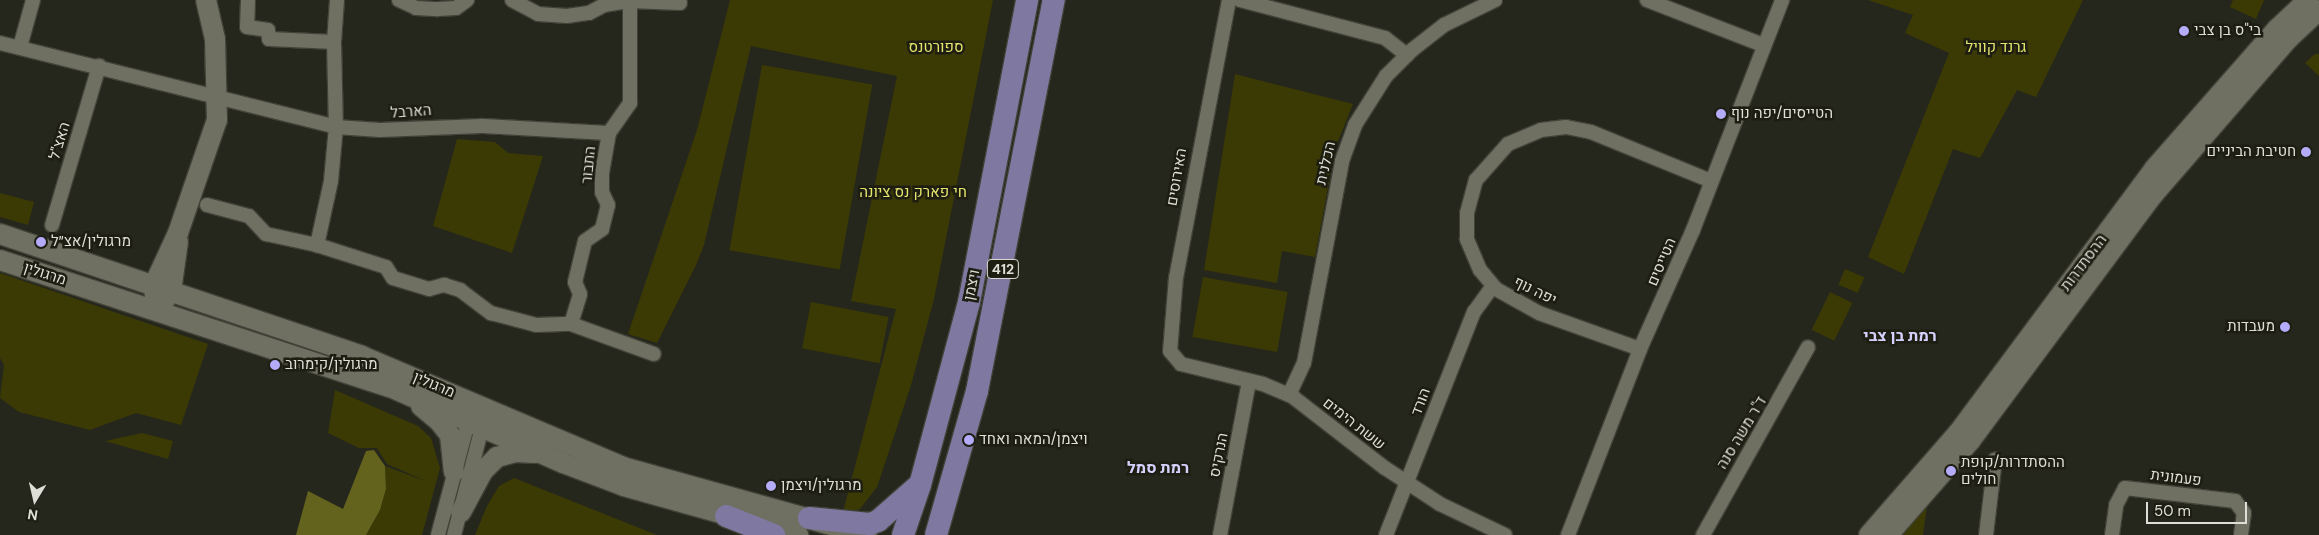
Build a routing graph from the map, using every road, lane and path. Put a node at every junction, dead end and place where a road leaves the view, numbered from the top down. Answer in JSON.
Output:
{"nodes":[{"id":1,"x":33,"y":0,"type":"edge"},
{"id":2,"x":248,"y":0,"type":"edge"},
{"id":3,"x":337,"y":0,"type":"edge"},
{"id":4,"x":399,"y":0,"type":"edge"},
{"id":5,"x":467,"y":0,"type":"edge"},
{"id":6,"x":512,"y":0,"type":"edge"},
{"id":7,"x":1027,"y":0,"type":"edge"},
{"id":8,"x":1054,"y":0,"type":"edge"},
{"id":9,"x":1229,"y":0,"type":"edge"},
{"id":10,"x":1240,"y":0,"type":"edge"},
{"id":11,"x":1495,"y":0,"type":"edge"},
{"id":12,"x":1647,"y":0,"type":"edge"},
{"id":13,"x":1782,"y":0,"type":"edge"},
{"id":14,"x":2308,"y":0,"type":"edge"},
{"id":15,"x":630,"y":1,"type":"edge"},
{"id":16,"x":680,"y":3,"type":"dead end"},
{"id":17,"x":208,"y":8,"type":"edge"},
{"id":18,"x":2319,"y":10,"type":"edge"},
{"id":19,"x":334,"y":42,"type":"junction"},
{"id":20,"x":0,"y":43,"type":"edge"},
{"id":21,"x":1763,"y":45,"type":"junction"},
{"id":22,"x":20,"y":47,"type":"junction"},
{"id":23,"x":1407,"y":55,"type":"junction"},
{"id":24,"x":99,"y":66,"type":"junction"},
{"id":25,"x":212,"y":95,"type":"junction"},
{"id":26,"x":336,"y":127,"type":"junction"},
{"id":27,"x":609,"y":133,"type":"junction"},
{"id":28,"x":1711,"y":181,"type":"junction"},
{"id":29,"x":207,"y":205,"type":"dead end"},
{"id":30,"x":52,"y":225,"type":"dead end"},
{"id":31,"x":0,"y":234,"type":"edge"},
{"id":32,"x":317,"y":245,"type":"junction"},
{"id":33,"x":0,"y":260,"type":"edge"},
{"id":34,"x":1493,"y":286,"type":"junction"},
{"id":35,"x":163,"y":288,"type":"junction"},
{"id":36,"x":156,"y":310,"type":"junction"},
{"id":37,"x":571,"y":324,"type":"junction"},
{"id":38,"x":1808,"y":347,"type":"dead end"},
{"id":39,"x":1640,"y":350,"type":"junction"},
{"id":40,"x":654,"y":354,"type":"dead end"},
{"id":41,"x":1176,"y":360,"type":"joint"},
{"id":42,"x":1249,"y":381,"type":"junction"},
{"id":43,"x":404,"y":393,"type":"junction"},
{"id":44,"x":1288,"y":395,"type":"junction"},
{"id":45,"x":479,"y":418,"type":"junction"},
{"id":46,"x":541,"y":453,"type":"junction"},
{"id":47,"x":1995,"y":460,"type":"dead end"},
{"id":48,"x":454,"y":472,"type":"junction"},
{"id":49,"x":1408,"y":482,"type":"junction"},
{"id":50,"x":920,"y":485,"type":"junction"},
{"id":51,"x":461,"y":512,"type":"junction"},
{"id":52,"x":726,"y":516,"type":"junction"},
{"id":53,"x":803,"y":527,"type":"edge"},
{"id":54,"x":438,"y":535,"type":"edge"},
{"id":55,"x":454,"y":535,"type":"edge"},
{"id":56,"x":774,"y":535,"type":"edge"},
{"id":57,"x":867,"y":535,"type":"edge"},
{"id":58,"x":903,"y":535,"type":"edge"},
{"id":59,"x":936,"y":535,"type":"edge"},
{"id":60,"x":1220,"y":535,"type":"edge"},
{"id":61,"x":1386,"y":535,"type":"edge"},
{"id":62,"x":1505,"y":535,"type":"edge"},
{"id":63,"x":1568,"y":535,"type":"edge"},
{"id":64,"x":1703,"y":535,"type":"edge"},
{"id":65,"x":1869,"y":535,"type":"edge"},
{"id":66,"x":1888,"y":535,"type":"edge"},
{"id":67,"x":1986,"y":535,"type":"edge"},
{"id":68,"x":2112,"y":535,"type":"edge"},
{"id":69,"x":2242,"y":535,"type":"edge"}],
"edges":[{"from":1,"to":22,"type":"street"},
{"from":2,"to":19,"type":"street"},
{"from":3,"to":19,"type":"street"},
{"from":4,"to":5,"type":"street"},
{"from":6,"to":15,"type":"street"},
{"from":7,"to":50,"type":"main road","name":"ויצמן","number":"412"},
{"from":8,"to":59,"type":"main road","name":"ויצמן","number":"412"},
{"from":9,"to":41,"type":"street","name":"האירוסים"},
{"from":10,"to":23,"type":"street"},
{"from":11,"to":23,"type":"street","name":"הכלנית"},
{"from":12,"to":21,"type":"street"},
{"from":13,"to":21,"type":"street","name":"הטייסים"},
{"from":14,"to":65,"type":"main road","name":"ההסתדרות"},
{"from":15,"to":16,"type":"street"},
{"from":15,"to":27,"type":"street","name":"התבור"},
{"from":17,"to":25,"type":"main road"},
{"from":18,"to":66,"type":"main road","name":"ההסתדרות"},
{"from":19,"to":26,"type":"street"},
{"from":20,"to":22,"type":"street"},
{"from":21,"to":28,"type":"street","name":"הטייסים"},
{"from":22,"to":24,"type":"street"},
{"from":23,"to":44,"type":"street","name":"הכלנית"},
{"from":24,"to":25,"type":"street"},
{"from":24,"to":30,"type":"street","name":"האצ\"ל"},
{"from":25,"to":26,"type":"street","name":"הארבל"},
{"from":25,"to":35,"type":"main road"},
{"from":26,"to":27,"type":"street","name":"הארבל"},
{"from":26,"to":32,"type":"street"},
{"from":27,"to":37,"type":"street","name":"התבור"},
{"from":28,"to":34,"type":"street","name":"יפה נוף"},
{"from":28,"to":39,"type":"street","name":"הטייסים"},
{"from":29,"to":32,"type":"street"},
{"from":31,"to":35,"type":"main road","name":"מרגולין"},
{"from":32,"to":37,"type":"street"},
{"from":33,"to":36,"type":"main road","name":"מרגולין"},
{"from":34,"to":39,"type":"street","name":"יפה נוף"},
{"from":34,"to":49,"type":"street","name":"הורד"},
{"from":35,"to":36,"type":"main road"},
{"from":35,"to":45,"type":"main road","name":"מרגולין"},
{"from":36,"to":43,"type":"main road","name":"מרגולין"},
{"from":37,"to":40,"type":"street"},
{"from":38,"to":64,"type":"street","name":"ד\"ר משה סנה"},
{"from":39,"to":63,"type":"street","name":"הטייסים"},
{"from":41,"to":42,"type":"street","name":"ששת הימים"},
{"from":42,"to":44,"type":"street","name":"ששת הימים"},
{"from":42,"to":60,"type":"street","name":"הנרקיס"},
{"from":43,"to":45,"type":"main road","name":"מרגולין"},
{"from":43,"to":48,"type":"main road"},
{"from":44,"to":49,"type":"street","name":"ששת הימים"},
{"from":45,"to":46,"type":"main road","name":"מרגולין"},
{"from":45,"to":48,"type":"street"},
{"from":45,"to":51,"type":"street"},
{"from":45,"to":53,"type":"main road","name":"מרגולין"},
{"from":46,"to":51,"type":"main road"},
{"from":46,"to":52,"type":"main road","name":"מרגולין"},
{"from":47,"to":67,"type":"street"},
{"from":48,"to":54,"type":"street"},
{"from":49,"to":61,"type":"street","name":"הורד"},
{"from":49,"to":62,"type":"street","name":"ששת הימים"},
{"from":50,"to":53,"type":"main road"},
{"from":50,"to":58,"type":"main road","name":"ויצמן","number":"412"},
{"from":51,"to":55,"type":"street"},
{"from":52,"to":53,"type":"main road","name":"מרגולין"},
{"from":52,"to":56,"type":"main road"},
{"from":53,"to":57,"type":"main road","name":"מרגולין"},
{"from":68,"to":69,"type":"street","name":"פעמונית"}]}
